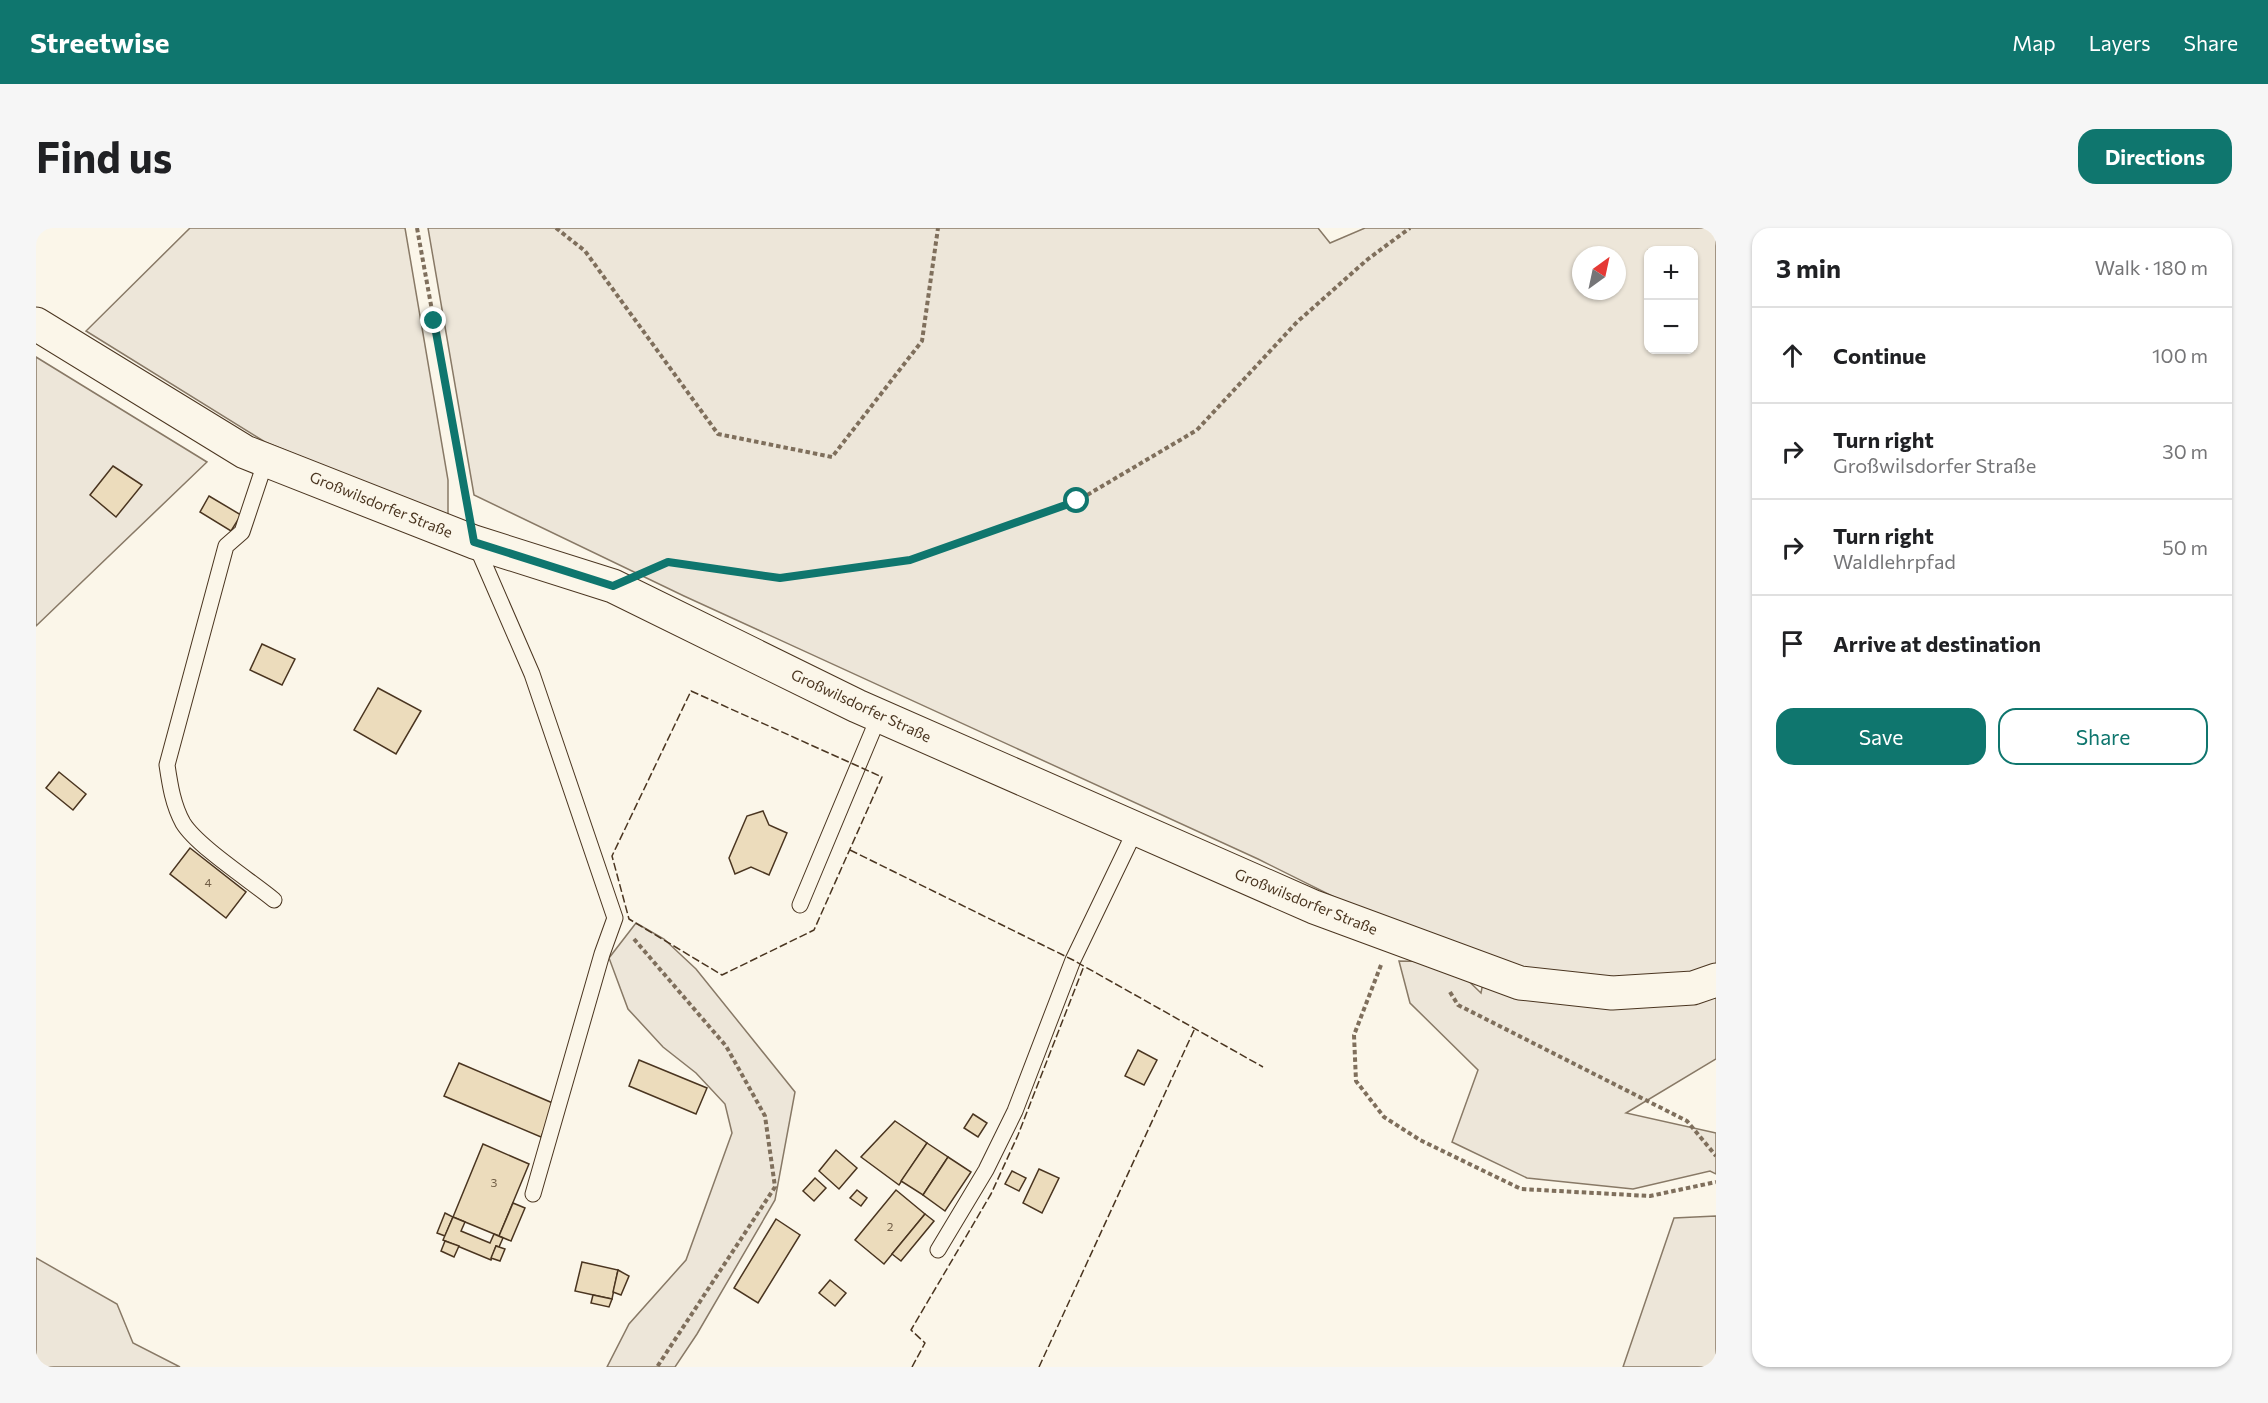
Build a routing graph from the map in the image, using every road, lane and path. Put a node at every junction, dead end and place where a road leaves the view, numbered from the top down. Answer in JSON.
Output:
{"nodes":[{"id":1,"x":417,"y":228,"type":"edge"},
{"id":2,"x":556,"y":228,"type":"edge"},
{"id":3,"x":938,"y":228,"type":"edge"},
{"id":4,"x":1410,"y":228,"type":"edge"},
{"id":5,"x":36,"y":324,"type":"edge"},
{"id":6,"x":266,"y":460,"type":"junction"},
{"id":7,"x":474,"y":542,"type":"junction"},
{"id":8,"x":613,"y":586,"type":"junction"},
{"id":9,"x":879,"y":716,"type":"junction"},
{"id":10,"x":1136,"y":829,"type":"junction"},
{"id":11,"x":274,"y":900,"type":"dead end"},
{"id":12,"x":800,"y":905,"type":"dead end"},
{"id":13,"x":615,"y":918,"type":"junction"},
{"id":14,"x":1407,"y":942,"type":"junction"},
{"id":15,"x":1716,"y":980,"type":"edge"},
{"id":16,"x":1716,"y":1156,"type":"edge"},
{"id":17,"x":1716,"y":1182,"type":"edge"},
{"id":18,"x":533,"y":1194,"type":"dead end"},
{"id":19,"x":938,"y":1250,"type":"dead end"},
{"id":20,"x":657,"y":1367,"type":"edge"}],
"edges":[{"from":1,"to":7,"type":"path"},
{"from":2,"to":3,"type":"path"},
{"from":4,"to":8,"type":"path"},
{"from":5,"to":6,"type":"street","name":"Großwilsdorfer Straße"},
{"from":6,"to":7,"type":"street","name":"Großwilsdorfer Straße"},
{"from":6,"to":11,"type":"lane"},
{"from":7,"to":8,"type":"street","name":"Großwilsdorfer Straße"},
{"from":7,"to":13,"type":"lane"},
{"from":8,"to":9,"type":"street","name":"Großwilsdorfer Straße"},
{"from":9,"to":10,"type":"street","name":"Großwilsdorfer Straße"},
{"from":9,"to":12,"type":"lane"},
{"from":10,"to":14,"type":"street","name":"Großwilsdorfer Straße"},
{"from":10,"to":19,"type":"lane"},
{"from":13,"to":18,"type":"lane"},
{"from":13,"to":20,"type":"path"},
{"from":14,"to":15,"type":"street","name":"Großwilsdorfer Straße"},
{"from":14,"to":16,"type":"path"},
{"from":14,"to":17,"type":"path"}]}
